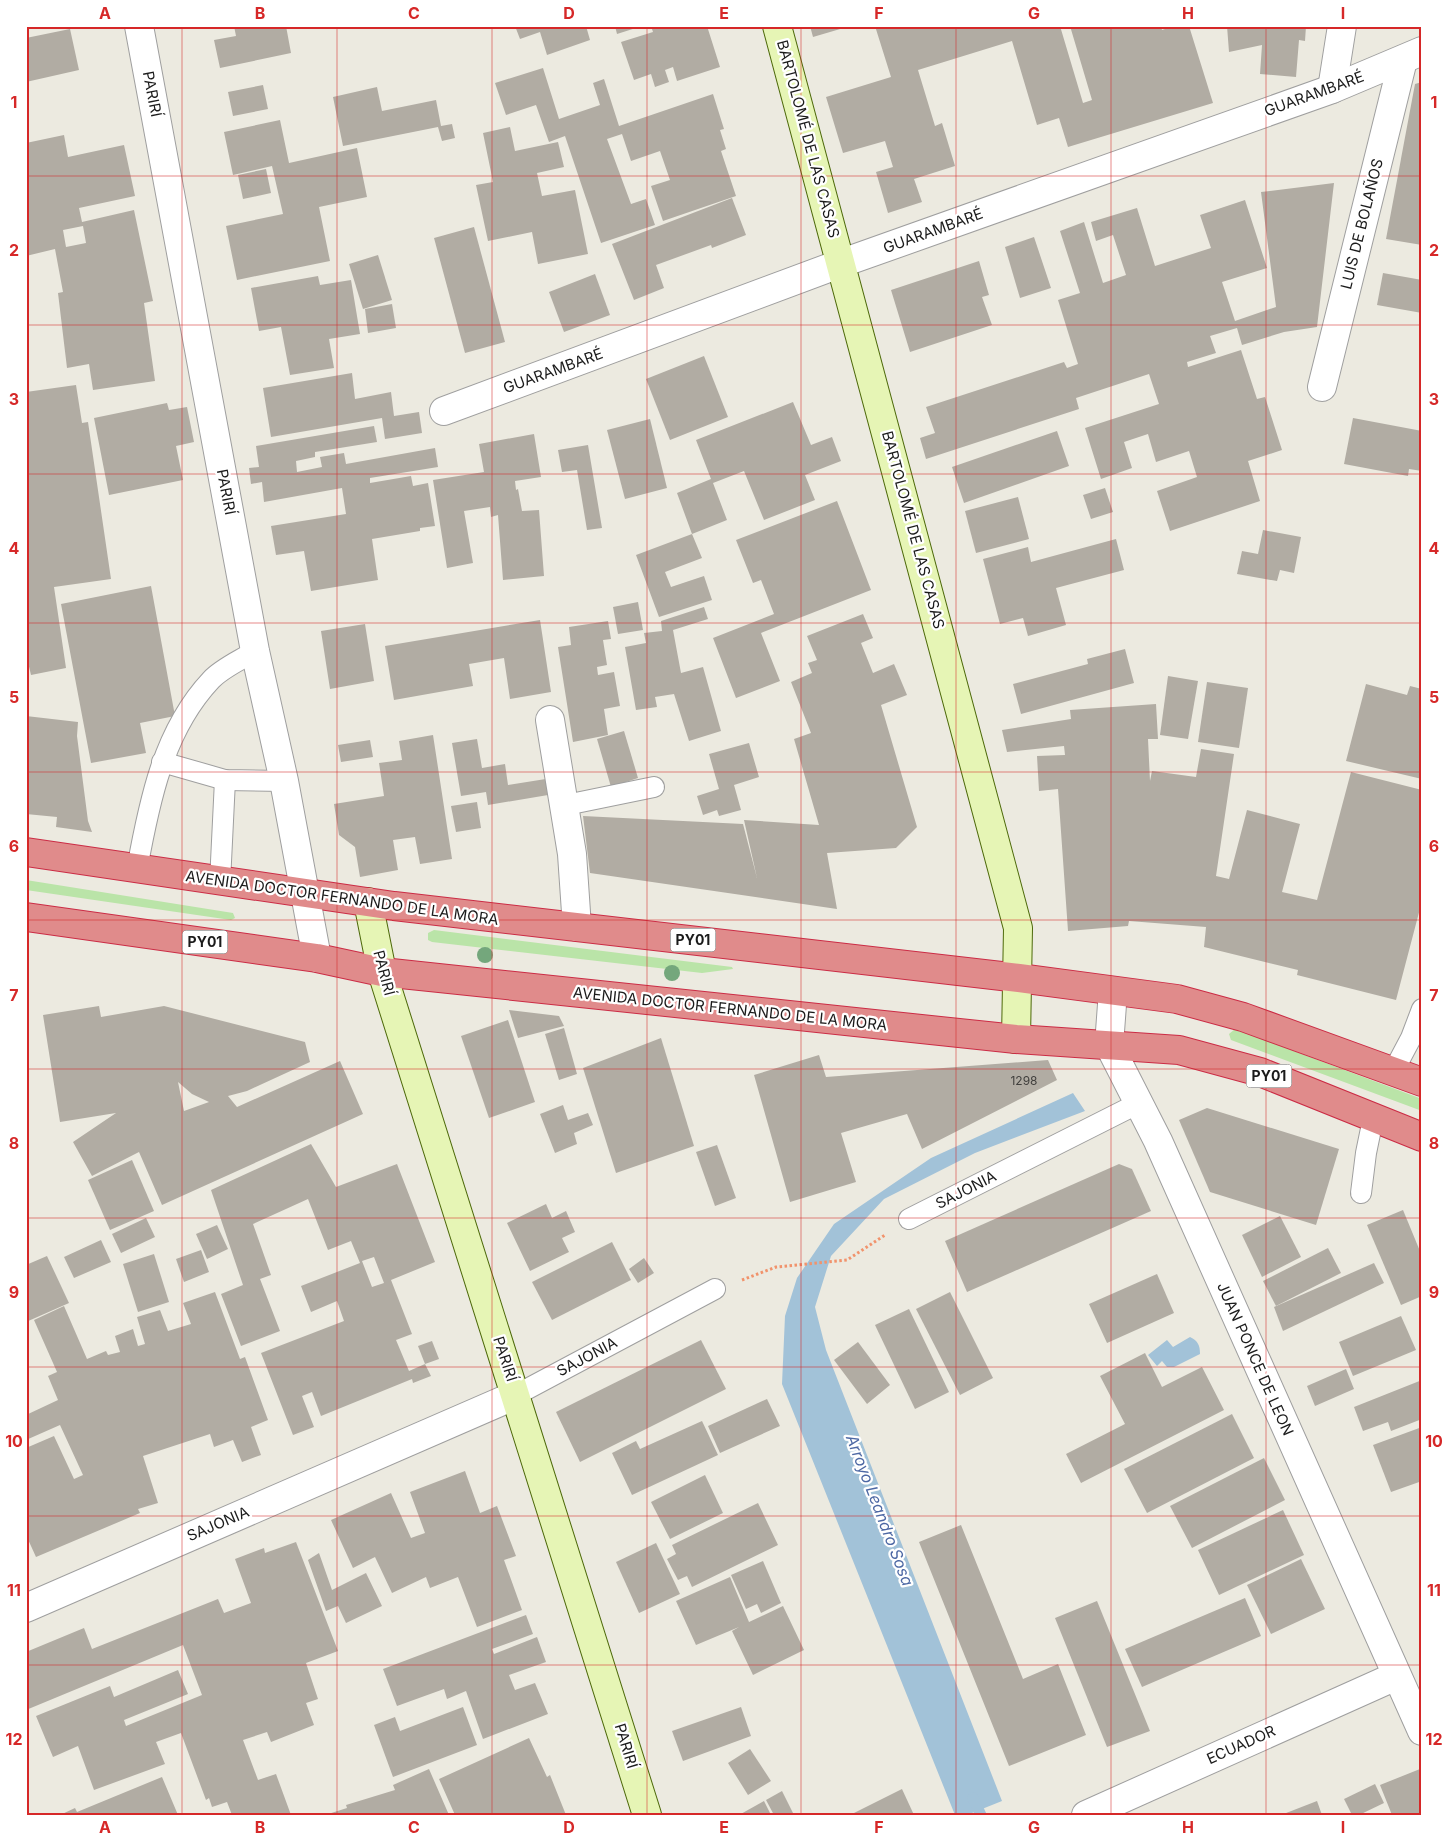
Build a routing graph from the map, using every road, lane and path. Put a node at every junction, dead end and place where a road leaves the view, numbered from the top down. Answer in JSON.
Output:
{"nodes":[{"id":1,"x":139,"y":26,"type":"edge"},
{"id":2,"x":777,"y":26,"type":"edge"},
{"id":3,"x":1342,"y":26,"type":"edge"},
{"id":4,"x":1412,"y":55,"type":"edge"},
{"id":5,"x":1332,"y":89,"type":"junction"},
{"id":6,"x":842,"y":263,"type":"junction"},
{"id":7,"x":1322,"y":387,"type":"dead end"},
{"id":8,"x":444,"y":411,"type":"dead end"},
{"id":9,"x":255,"y":651,"type":"junction"},
{"id":10,"x":550,"y":720,"type":"dead end"},
{"id":11,"x":162,"y":762,"type":"junction"},
{"id":12,"x":225,"y":780,"type":"junction"},
{"id":13,"x":284,"y":781,"type":"junction"},
{"id":14,"x":654,"y":787,"type":"dead end"},
{"id":15,"x":566,"y":805,"type":"junction"},
{"id":16,"x":26,"y":852,"type":"edge"},
{"id":17,"x":138,"y":869,"type":"junction"},
{"id":18,"x":220,"y":882,"type":"junction"},
{"id":19,"x":305,"y":894,"type":"junction"},
{"id":20,"x":368,"y":902,"type":"junction"},
{"id":21,"x":26,"y":917,"type":"edge"},
{"id":22,"x":577,"y":927,"type":"junction"},
{"id":23,"x":317,"y":958,"type":"junction"},
{"id":24,"x":382,"y":972,"type":"junction"},
{"id":25,"x":1019,"y":978,"type":"junction"},
{"id":26,"x":1113,"y":990,"type":"junction"},
{"id":27,"x":1422,"y":1009,"type":"edge"},
{"id":28,"x":1016,"y":1039,"type":"junction"},
{"id":29,"x":1109,"y":1045,"type":"junction"},
{"id":30,"x":1393,"y":1072,"type":"junction"},
{"id":31,"x":1422,"y":1082,"type":"edge"},
{"id":32,"x":1139,"y":1103,"type":"junction"},
{"id":33,"x":1373,"y":1119,"type":"junction"},
{"id":34,"x":1422,"y":1137,"type":"edge"},
{"id":35,"x":1361,"y":1193,"type":"dead end"},
{"id":36,"x":909,"y":1219,"type":"joint"},
{"id":37,"x":715,"y":1289,"type":"joint"},
{"id":38,"x":516,"y":1395,"type":"junction"},
{"id":39,"x":26,"y":1608,"type":"edge"},
{"id":40,"x":1396,"y":1676,"type":"junction"},
{"id":41,"x":1422,"y":1731,"type":"edge"},
{"id":42,"x":648,"y":1815,"type":"edge"},
{"id":43,"x":1086,"y":1815,"type":"edge"}],
"edges":[{"from":1,"to":9,"type":"street","name":"PARIRÍ"},
{"from":2,"to":6,"type":"street","name":"BARTOLOMÉ DE LAS CASAS"},
{"from":3,"to":5,"type":"street"},
{"from":4,"to":5,"type":"street","name":"GUARAMBARÉ"},
{"from":4,"to":7,"type":"street","name":"LUIS DE BOLAÑOS"},
{"from":5,"to":6,"type":"street","name":"GUARAMBARÉ"},
{"from":6,"to":8,"type":"street","name":"GUARAMBARÉ"},
{"from":6,"to":25,"type":"street","name":"BARTOLOMÉ DE LAS CASAS"},
{"from":9,"to":11,"type":"lane"},
{"from":9,"to":13,"type":"street","name":"PARIRÍ"},
{"from":10,"to":15,"type":"street"},
{"from":11,"to":12,"type":"lane"},
{"from":11,"to":17,"type":"lane"},
{"from":12,"to":13,"type":"lane"},
{"from":12,"to":18,"type":"lane"},
{"from":13,"to":19,"type":"street","name":"PARIRÍ"},
{"from":14,"to":15,"type":"lane"},
{"from":15,"to":22,"type":"street"},
{"from":16,"to":17,"type":"highway","name":"AVENIDA DOCTOR FERNANDO DE LA MORA","number":"PY01"},
{"from":17,"to":18,"type":"highway","name":"AVENIDA DOCTOR FERNANDO DE LA MORA","number":"PY01"},
{"from":18,"to":19,"type":"highway","name":"AVENIDA DOCTOR FERNANDO DE LA MORA","number":"PY01"},
{"from":19,"to":20,"type":"highway","name":"AVENIDA DOCTOR FERNANDO DE LA MORA","number":"PY01"},
{"from":19,"to":23,"type":"street","name":"PARIRÍ"},
{"from":20,"to":22,"type":"highway","name":"AVENIDA DOCTOR FERNANDO DE LA MORA","number":"PY01"},
{"from":20,"to":24,"type":"street","name":"PARIRÍ"},
{"from":21,"to":23,"type":"highway","name":"AVENIDA DOCTOR FERNANDO DE LA MORA","number":"PY01"},
{"from":22,"to":25,"type":"highway","name":"AVENIDA DOCTOR FERNANDO DE LA MORA","number":"PY01"},
{"from":23,"to":24,"type":"highway","name":"AVENIDA DOCTOR FERNANDO DE LA MORA","number":"PY01"},
{"from":24,"to":28,"type":"highway","name":"AVENIDA DOCTOR FERNANDO DE LA MORA","number":"PY01"},
{"from":24,"to":38,"type":"street","name":"PARIRÍ"},
{"from":25,"to":26,"type":"highway","name":"AVENIDA DOCTOR FERNANDO DE LA MORA","number":"PY01"},
{"from":25,"to":28,"type":"street","name":"BARTOLOMÉ DE LAS CASAS"},
{"from":26,"to":29,"type":"street"},
{"from":26,"to":30,"type":"highway","name":"AVENIDA DOCTOR FERNANDO DE LA MORA","number":"PY01"},
{"from":27,"to":30,"type":"lane"},
{"from":28,"to":29,"type":"highway","name":"AVENIDA DOCTOR FERNANDO DE LA MORA","number":"PY01"},
{"from":29,"to":32,"type":"street","name":"JUAN PONCE DE LEON"},
{"from":29,"to":33,"type":"highway","name":"AVENIDA DOCTOR FERNANDO DE LA MORA","number":"PY01"},
{"from":30,"to":31,"type":"highway","name":"AVENIDA DOCTOR FERNANDO DE LA MORA","number":"PY01"},
{"from":32,"to":36,"type":"lane","name":"SAJONIA"},
{"from":32,"to":40,"type":"street","name":"JUAN PONCE DE LEON"},
{"from":33,"to":34,"type":"highway","name":"AVENIDA DOCTOR FERNANDO DE LA MORA","number":"PY01"},
{"from":33,"to":35,"type":"lane"},
{"from":36,"to":37,"type":"path"},
{"from":37,"to":38,"type":"lane","name":"SAJONIA"},
{"from":38,"to":39,"type":"street","name":"SAJONIA"},
{"from":38,"to":42,"type":"street","name":"PARIRÍ"},
{"from":40,"to":41,"type":"street","name":"JUAN PONCE DE LEON"},
{"from":40,"to":43,"type":"street","name":"ECUADOR"}]}
